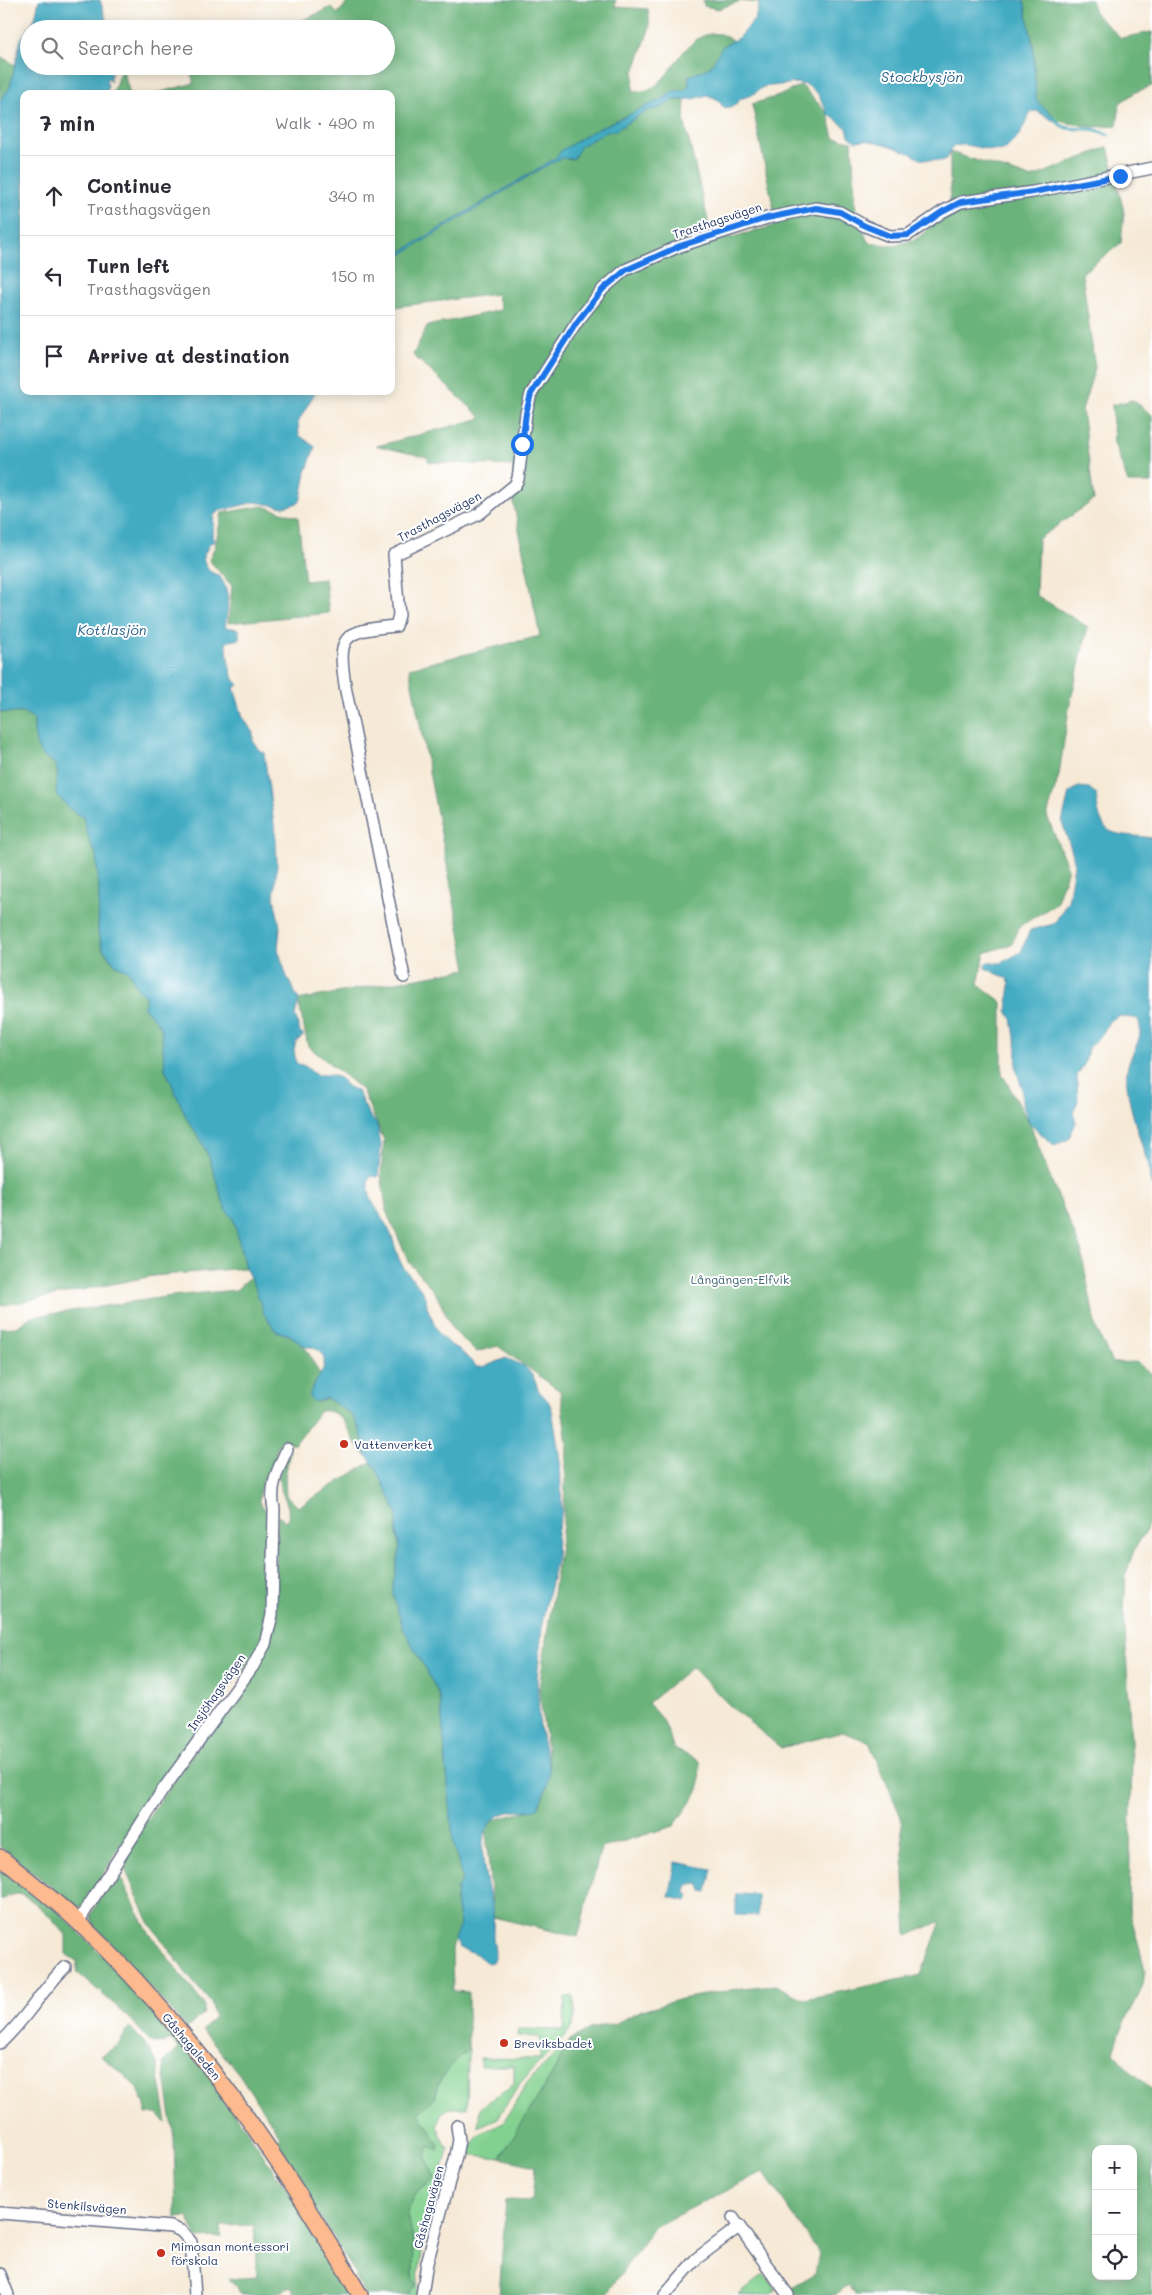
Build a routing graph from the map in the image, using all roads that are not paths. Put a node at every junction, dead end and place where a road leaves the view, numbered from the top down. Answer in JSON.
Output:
{"nodes":[{"id":1,"x":1152,"y":168,"type":"edge"},
{"id":2,"x":404,"y":977,"type":"dead end"},
{"id":3,"x":287,"y":1449,"type":"dead end"},
{"id":4,"x":0,"y":1857,"type":"edge"},
{"id":5,"x":78,"y":1922,"type":"junction"},
{"id":6,"x":65,"y":1967,"type":"dead end"},
{"id":7,"x":0,"y":2043,"type":"edge"},
{"id":8,"x":457,"y":2126,"type":"dead end"},
{"id":9,"x":0,"y":2213,"type":"edge"},
{"id":10,"x":345,"y":2270,"type":"junction"},
{"id":11,"x":0,"y":2274,"type":"edge"},
{"id":12,"x":8,"y":2295,"type":"edge"},
{"id":13,"x":195,"y":2295,"type":"edge"},
{"id":14,"x":355,"y":2295,"type":"edge"},
{"id":15,"x":360,"y":2295,"type":"edge"},
{"id":16,"x":422,"y":2295,"type":"edge"},
{"id":17,"x":664,"y":2295,"type":"edge"},
{"id":18,"x":788,"y":2295,"type":"edge"}],
"edges":[{"from":1,"to":2,"type":"street","name":"Trasthagsvägen"},
{"from":3,"to":5,"type":"street","name":"Insjöhagsvägen"},
{"from":4,"to":5,"type":"main road","name":"Gåshagaleden"},
{"from":5,"to":10,"type":"main road","name":"Gåshagaleden"},
{"from":6,"to":7,"type":"street"},
{"from":8,"to":16,"type":"street","name":"Gåshagavägen"},
{"from":9,"to":13,"type":"street","name":"Stenkilsvägen"},
{"from":10,"to":14,"type":"main road","name":"Gåshagaleden"},
{"from":10,"to":15,"type":"main road","name":"Gåshagaleden"},
{"from":11,"to":12,"type":"street"},
{"from":17,"to":18,"type":"street"}]}
